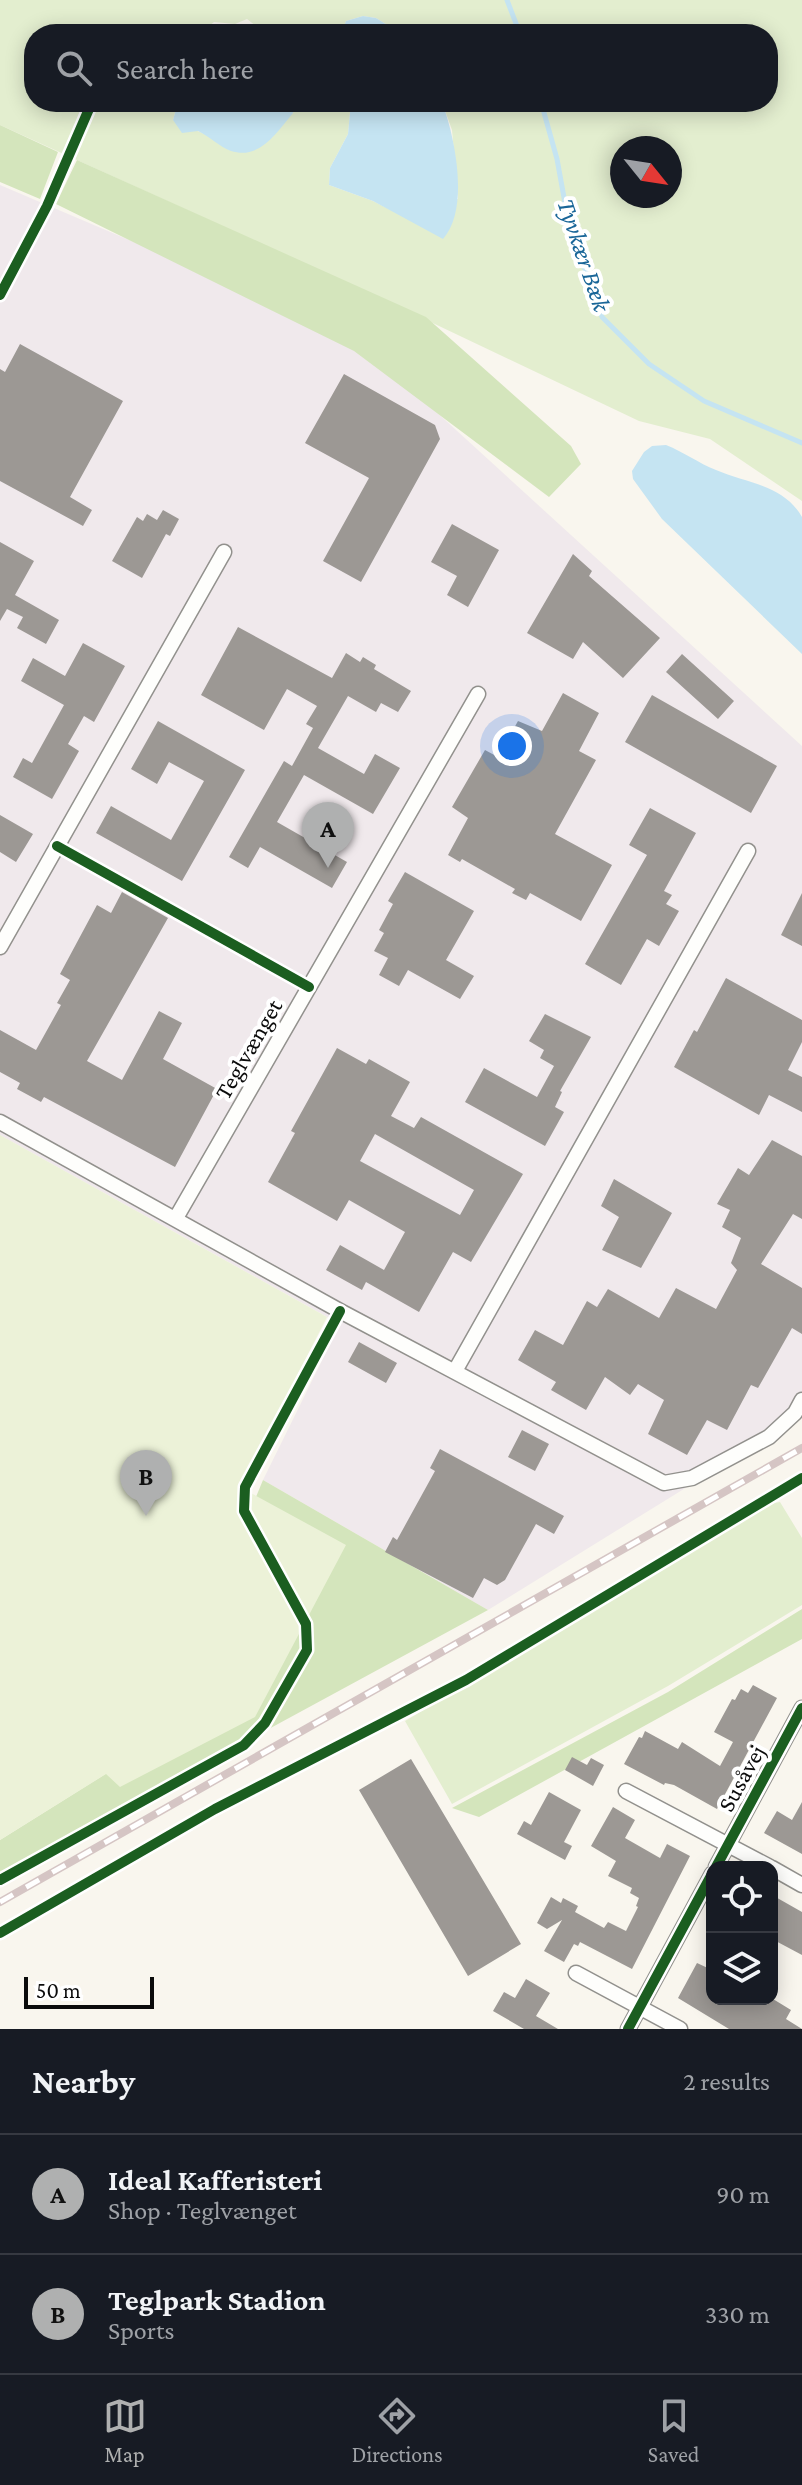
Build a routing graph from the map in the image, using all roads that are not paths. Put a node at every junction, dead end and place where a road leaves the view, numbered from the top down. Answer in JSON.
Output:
{"nodes":[{"id":1,"x":224,"y":552,"type":"dead end"},
{"id":2,"x":478,"y":694,"type":"dead end"},
{"id":3,"x":748,"y":851,"type":"dead end"},
{"id":4,"x":0,"y":947,"type":"edge"},
{"id":5,"x":0,"y":1122,"type":"edge"},
{"id":6,"x":176,"y":1218,"type":"junction"},
{"id":7,"x":455,"y":1371,"type":"junction"},
{"id":8,"x":802,"y":1400,"type":"edge"},
{"id":9,"x":802,"y":1708,"type":"edge"},
{"id":10,"x":626,"y":1791,"type":"dead end"},
{"id":11,"x":728,"y":1844,"type":"junction"},
{"id":12,"x":719,"y":1861,"type":"edge"},
{"id":13,"x":758,"y":1861,"type":"edge"},
{"id":14,"x":778,"y":1872,"type":"edge"},
{"id":15,"x":706,"y":1885,"type":"edge"},
{"id":16,"x":802,"y":1885,"type":"edge"},
{"id":17,"x":576,"y":1973,"type":"dead end"},
{"id":18,"x":639,"y":2008,"type":"junction"},
{"id":19,"x":628,"y":2029,"type":"edge"},
{"id":20,"x":680,"y":2029,"type":"edge"}],
"edges":[{"from":1,"to":4,"type":"street"},
{"from":2,"to":6,"type":"street","name":"Teglvænget"},
{"from":3,"to":7,"type":"street"},
{"from":5,"to":6,"type":"street"},
{"from":6,"to":7,"type":"street"},
{"from":7,"to":8,"type":"street"},
{"from":9,"to":11,"type":"street","name":"Susåvej"},
{"from":10,"to":11,"type":"street","name":"Susåvej"},
{"from":11,"to":12,"type":"street","name":"Susåvej"},
{"from":11,"to":13,"type":"street","name":"Susåvej"},
{"from":14,"to":16,"type":"street","name":"Susåvej"},
{"from":15,"to":18,"type":"street"},
{"from":17,"to":18,"type":"street"},
{"from":18,"to":19,"type":"street"},
{"from":18,"to":20,"type":"street"}]}
